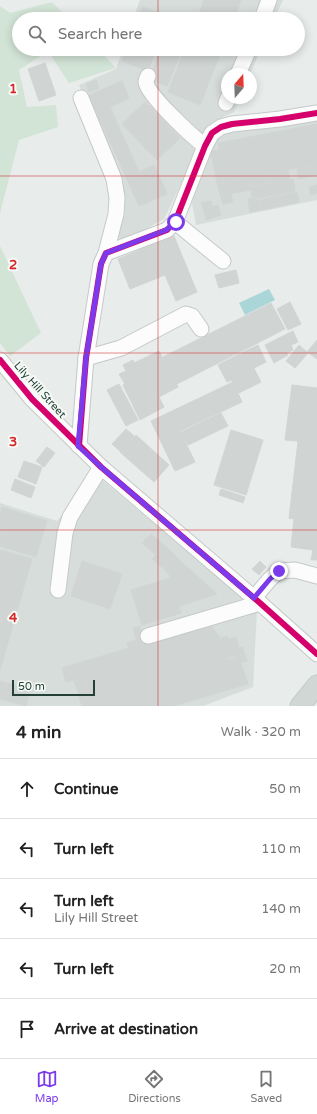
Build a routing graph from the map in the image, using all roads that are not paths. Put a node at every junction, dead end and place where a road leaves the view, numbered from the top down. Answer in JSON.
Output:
{"nodes":[{"id":1,"x":269,"y":0,"type":"edge"},
{"id":2,"x":265,"y":12,"type":"edge"},
{"id":3,"x":246,"y":56,"type":"edge"},
{"id":4,"x":241,"y":68,"type":"edge"},
{"id":5,"x":148,"y":76,"type":"dead end"},
{"id":6,"x":81,"y":98,"type":"dead end"},
{"id":7,"x":317,"y":113,"type":"edge"},
{"id":8,"x":206,"y":146,"type":"junction"},
{"id":9,"x":176,"y":222,"type":"junction"},
{"id":10,"x":106,"y":253,"type":"junction"},
{"id":11,"x":223,"y":261,"type":"dead end"},
{"id":12,"x":201,"y":329,"type":"dead end"},
{"id":13,"x":86,"y":358,"type":"junction"},
{"id":14,"x":0,"y":360,"type":"edge"},
{"id":15,"x":78,"y":446,"type":"junction"},
{"id":16,"x":100,"y":466,"type":"junction"},
{"id":17,"x":317,"y":576,"type":"edge"},
{"id":18,"x":58,"y":590,"type":"dead end"},
{"id":19,"x":257,"y":600,"type":"junction"},
{"id":20,"x":148,"y":636,"type":"dead end"},
{"id":21,"x":317,"y":654,"type":"edge"},
{"id":22,"x":317,"y":685,"type":"edge"},
{"id":23,"x":300,"y":706,"type":"edge"}],
"edges":[{"from":1,"to":2,"type":"street"},
{"from":3,"to":4,"type":"street"},
{"from":5,"to":8,"type":"street"},
{"from":6,"to":10,"type":"street"},
{"from":7,"to":8,"type":"street"},
{"from":8,"to":9,"type":"street"},
{"from":9,"to":10,"type":"street"},
{"from":9,"to":11,"type":"street"},
{"from":10,"to":13,"type":"street"},
{"from":12,"to":13,"type":"street"},
{"from":13,"to":15,"type":"street"},
{"from":14,"to":15,"type":"street","name":"Lily Hill Street"},
{"from":15,"to":16,"type":"street","name":"Lily Hill Street"},
{"from":16,"to":18,"type":"street"},
{"from":16,"to":19,"type":"street","name":"Lily Hill Street"},
{"from":17,"to":19,"type":"street"},
{"from":19,"to":20,"type":"street"},
{"from":19,"to":21,"type":"street","name":"Lily Hill Street"},
{"from":22,"to":23,"type":"main road"}]}
